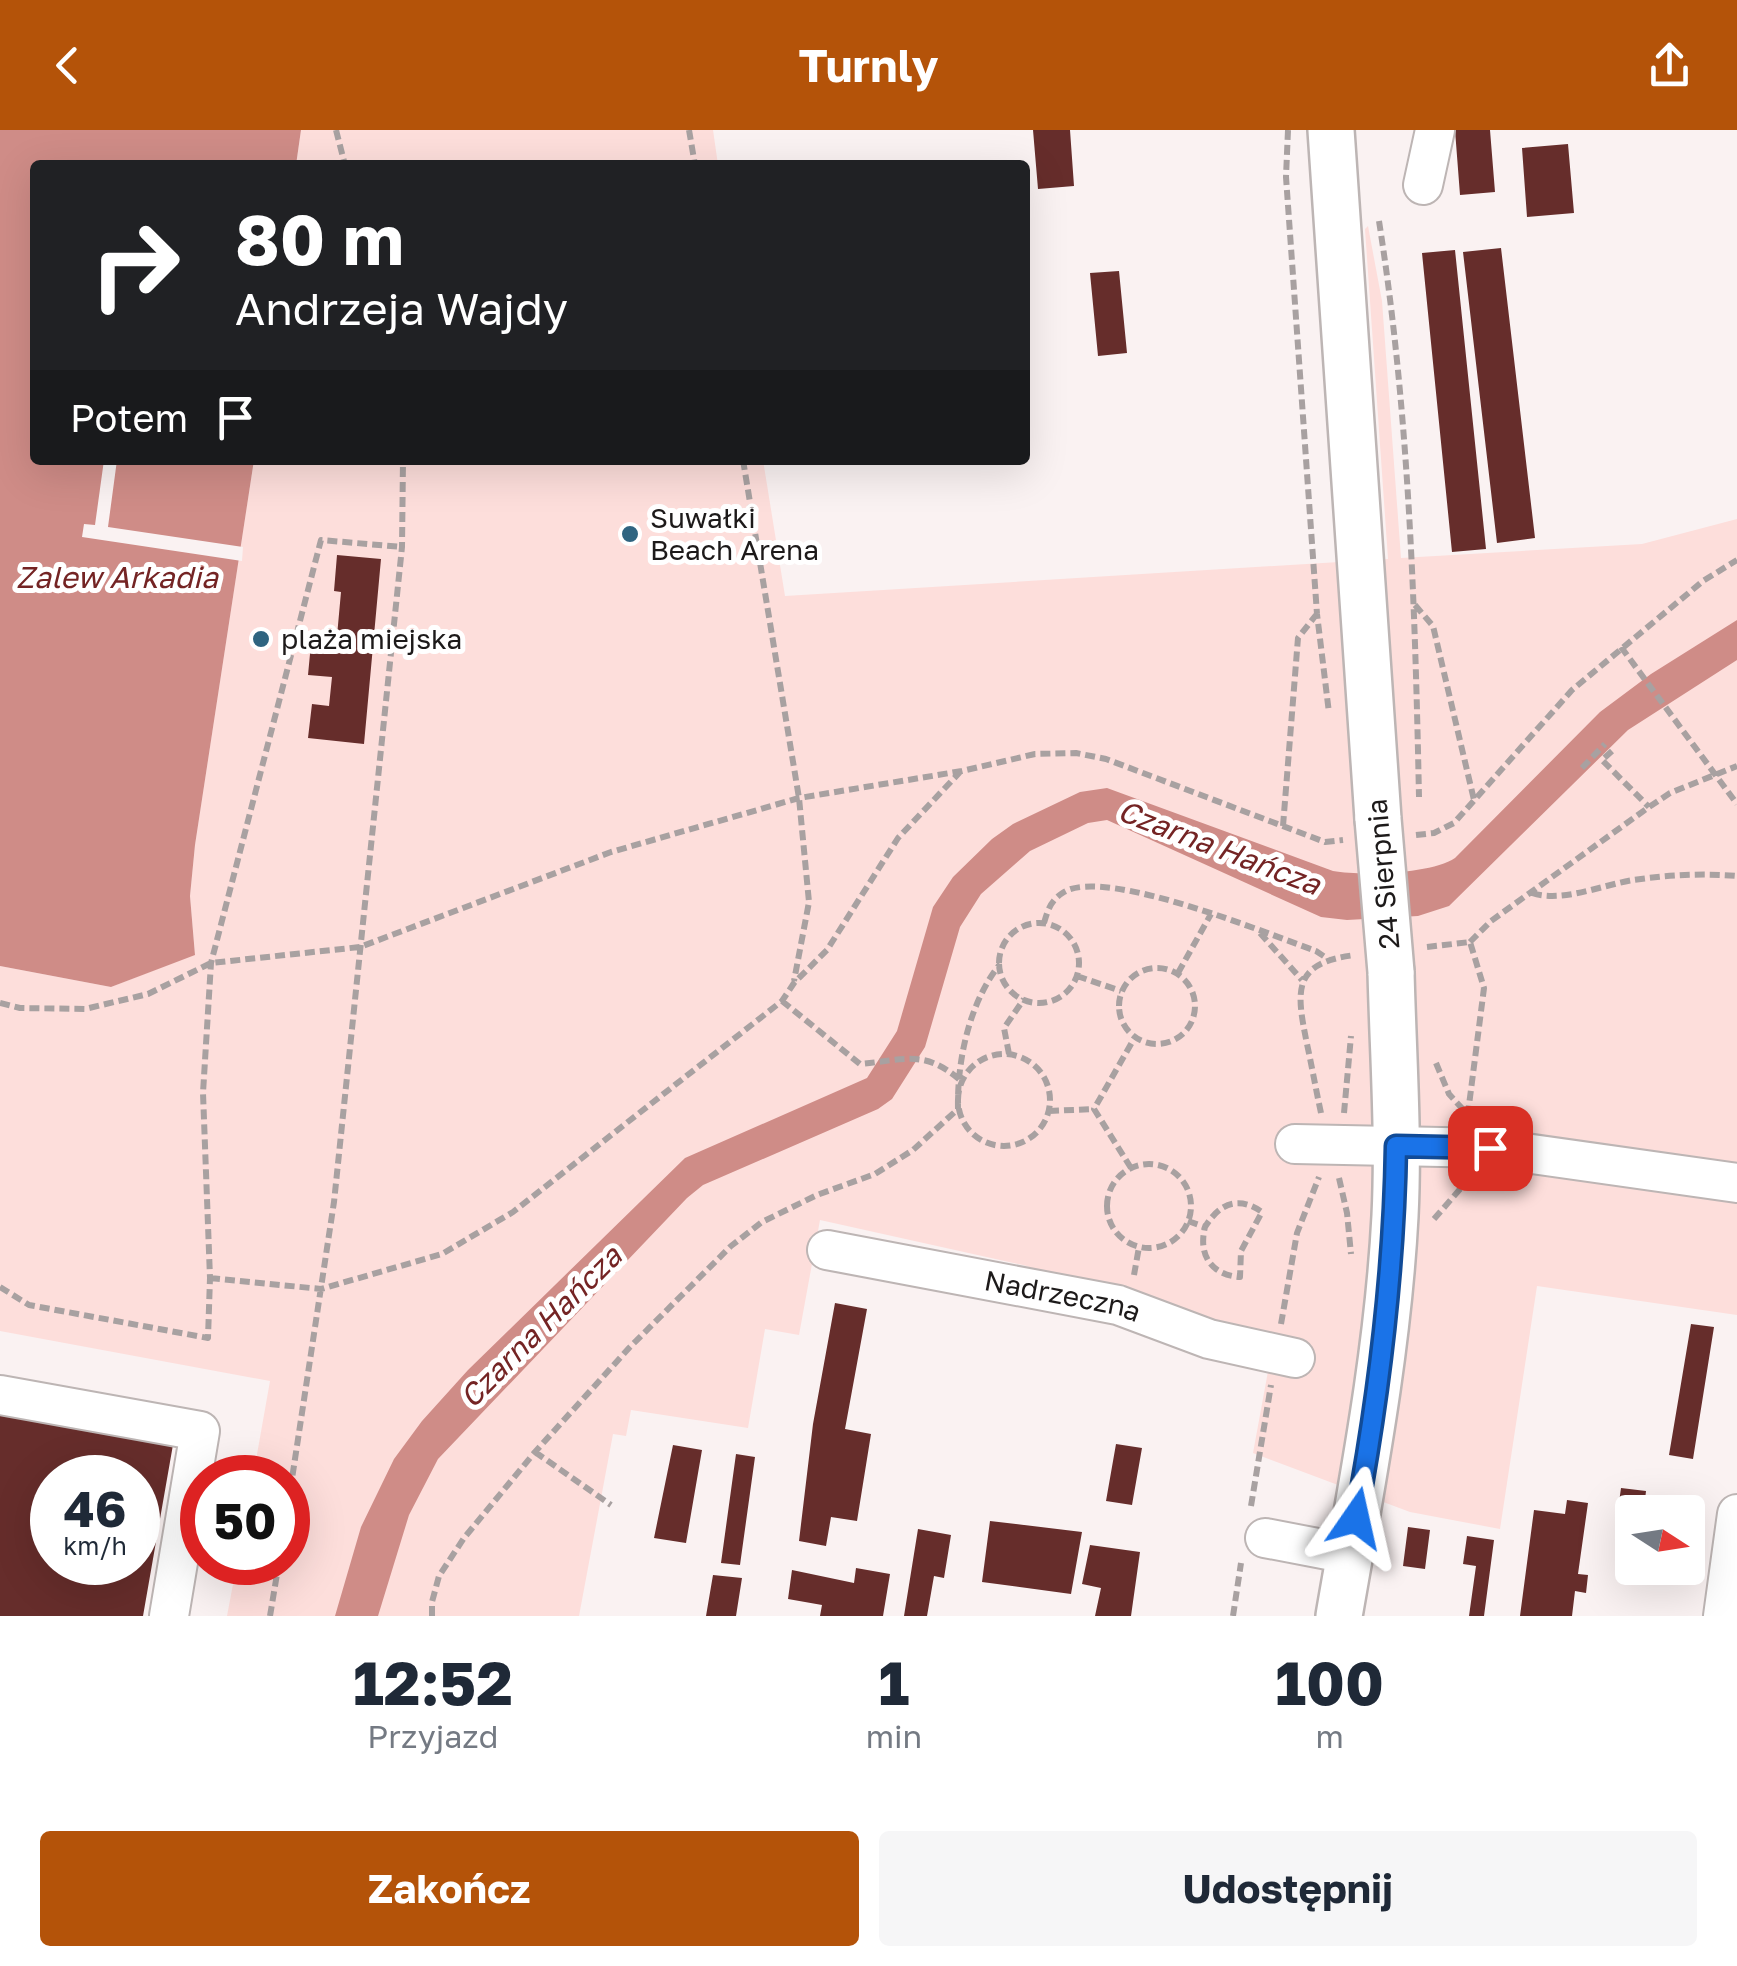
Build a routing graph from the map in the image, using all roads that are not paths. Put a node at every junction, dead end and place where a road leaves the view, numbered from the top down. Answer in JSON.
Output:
{"nodes":[{"id":1,"x":1332,"y":130,"type":"edge"},
{"id":2,"x":1435,"y":130,"type":"edge"},
{"id":3,"x":1423,"y":185,"type":"dead end"},
{"id":4,"x":1313,"y":1145,"type":"road end"},
{"id":5,"x":1396,"y":1146,"type":"junction"},
{"id":6,"x":1737,"y":1183,"type":"edge"},
{"id":7,"x":827,"y":1250,"type":"dead end"},
{"id":8,"x":1294,"y":1358,"type":"dead end"},
{"id":9,"x":0,"y":1395,"type":"edge"},
{"id":10,"x":1737,"y":1514,"type":"edge"},
{"id":11,"x":1265,"y":1538,"type":"dead end"},
{"id":12,"x":1350,"y":1554,"type":"junction"},
{"id":13,"x":168,"y":1616,"type":"edge"},
{"id":14,"x":1339,"y":1616,"type":"edge"},
{"id":15,"x":1722,"y":1616,"type":"edge"}],
"edges":[{"from":1,"to":5,"type":"main road","name":"24 Sierpnia","bridge":true},
{"from":2,"to":3,"type":"lane"},
{"from":4,"to":5,"type":"lane"},
{"from":5,"to":6,"type":"lane"},
{"from":5,"to":12,"type":"main road","name":"24 Sierpnia"},
{"from":7,"to":8,"type":"lane","name":"Nadrzeczna"},
{"from":9,"to":13,"type":"lane"},
{"from":10,"to":15,"type":"lane"},
{"from":11,"to":12,"type":"lane"},
{"from":12,"to":14,"type":"main road","name":"24 Sierpnia"}]}
